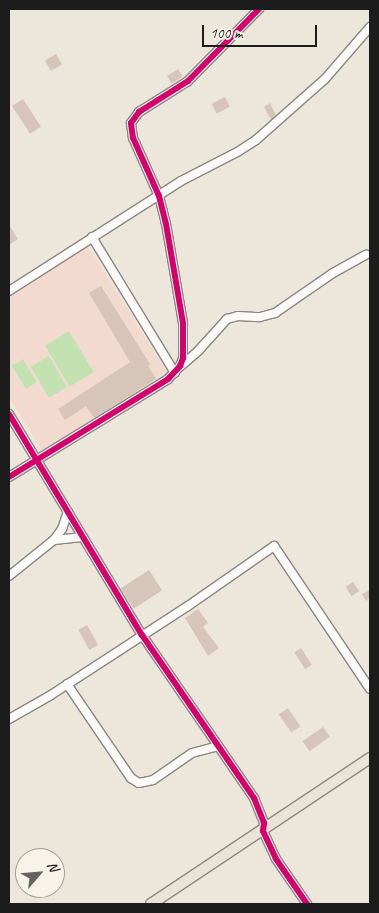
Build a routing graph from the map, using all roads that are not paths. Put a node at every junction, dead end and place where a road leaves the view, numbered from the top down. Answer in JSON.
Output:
{"nodes":[{"id":1,"x":259,"y":9,"type":"edge"},
{"id":2,"x":370,"y":27,"type":"edge"},
{"id":3,"x":158,"y":196,"type":"junction"},
{"id":4,"x":92,"y":237,"type":"junction"},
{"id":5,"x":366,"y":255,"type":"dead end"},
{"id":6,"x":9,"y":291,"type":"edge"},
{"id":7,"x":180,"y":366,"type":"junction"},
{"id":8,"x":175,"y":373,"type":"junction"},
{"id":9,"x":9,"y":414,"type":"edge"},
{"id":10,"x":38,"y":459,"type":"junction"},
{"id":11,"x":9,"y":478,"type":"edge"},
{"id":12,"x":68,"y":512,"type":"junction"},
{"id":13,"x":83,"y":537,"type":"junction"},
{"id":14,"x":54,"y":540,"type":"junction"},
{"id":15,"x":9,"y":576,"type":"edge"},
{"id":16,"x":142,"y":635,"type":"junction"},
{"id":17,"x":67,"y":684,"type":"junction"},
{"id":18,"x":370,"y":689,"type":"edge"},
{"id":19,"x":9,"y":719,"type":"edge"},
{"id":20,"x":218,"y":746,"type":"junction"},
{"id":21,"x":370,"y":758,"type":"edge"},
{"id":22,"x":263,"y":831,"type":"junction"},
{"id":23,"x":151,"y":904,"type":"edge"},
{"id":24,"x":307,"y":904,"type":"edge"}],
"edges":[{"from":1,"to":3,"type":"street"},
{"from":2,"to":3,"type":"street"},
{"from":3,"to":4,"type":"street"},
{"from":3,"to":7,"type":"street"},
{"from":4,"to":6,"type":"street"},
{"from":4,"to":8,"type":"street"},
{"from":5,"to":7,"type":"street"},
{"from":7,"to":8,"type":"street"},
{"from":8,"to":10,"type":"street"},
{"from":9,"to":10,"type":"street"},
{"from":10,"to":11,"type":"street"},
{"from":10,"to":12,"type":"street"},
{"from":12,"to":13,"type":"street"},
{"from":12,"to":14,"type":"street"},
{"from":13,"to":14,"type":"street"},
{"from":13,"to":16,"type":"street"},
{"from":14,"to":15,"type":"street"},
{"from":16,"to":17,"type":"street"},
{"from":16,"to":18,"type":"street"},
{"from":16,"to":20,"type":"street"},
{"from":17,"to":19,"type":"street"},
{"from":17,"to":20,"type":"street"},
{"from":20,"to":22,"type":"street"},
{"from":21,"to":22,"type":"main road"},
{"from":22,"to":23,"type":"main road"},
{"from":22,"to":24,"type":"street"}]}
